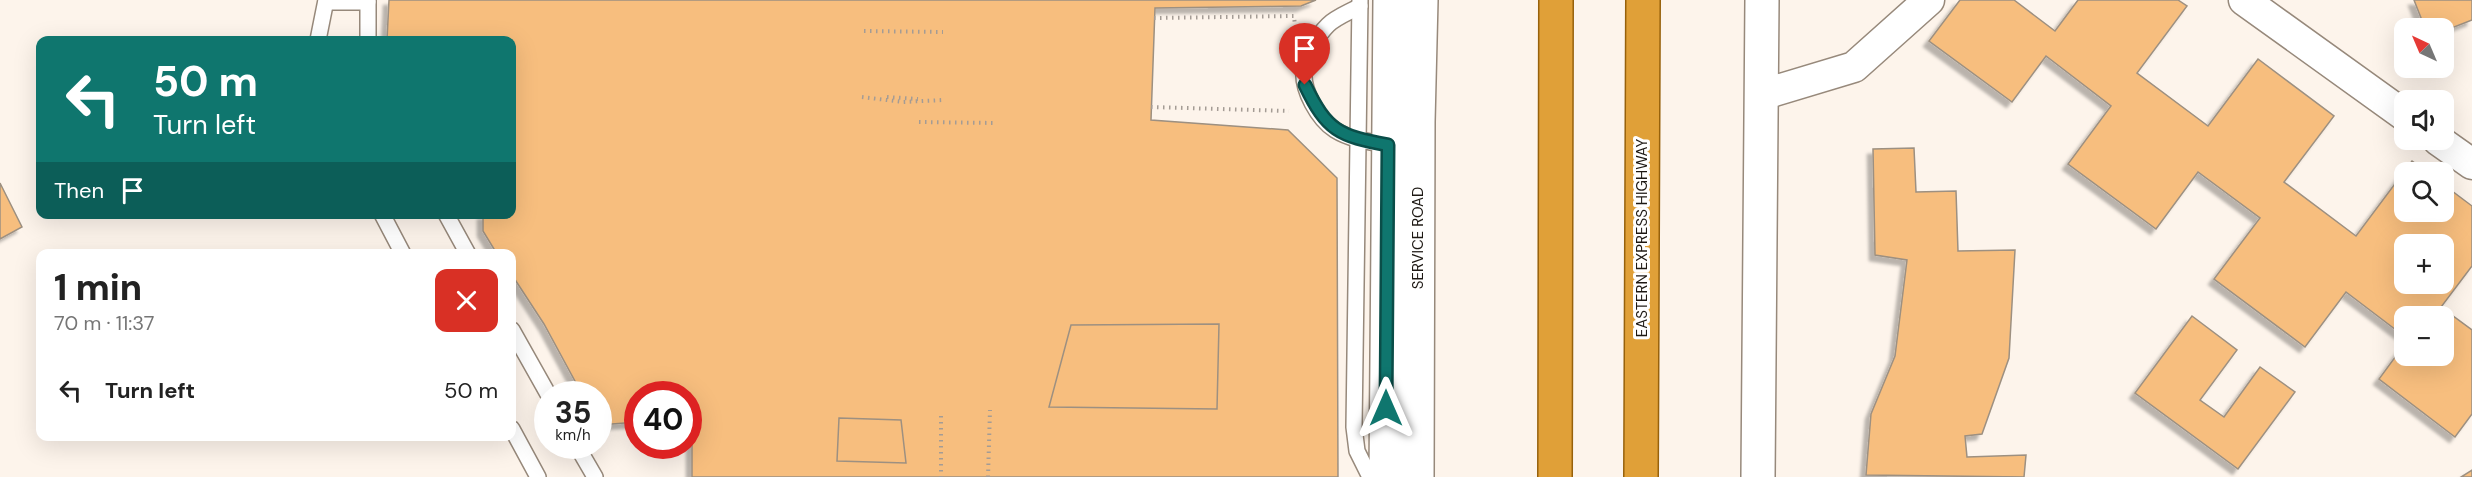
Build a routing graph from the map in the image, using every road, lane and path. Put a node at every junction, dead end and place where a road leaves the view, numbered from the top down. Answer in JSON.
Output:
{"nodes":[{"id":1,"x":1421,"y":0,"type":"edge"},
{"id":2,"x":1557,"y":0,"type":"edge"},
{"id":3,"x":1643,"y":0,"type":"edge"},
{"id":4,"x":1762,"y":0,"type":"edge"},
{"id":5,"x":1929,"y":0,"type":"edge"},
{"id":6,"x":2244,"y":0,"type":"edge"},
{"id":7,"x":326,"y":1,"type":"edge"},
{"id":8,"x":368,"y":1,"type":"edge"},
{"id":9,"x":1370,"y":2,"type":"edge"},
{"id":10,"x":1154,"y":18,"type":"dead end"},
{"id":11,"x":864,"y":31,"type":"dead end"},
{"id":12,"x":943,"y":32,"type":"dead end"},
{"id":13,"x":319,"y":36,"type":"edge"},
{"id":14,"x":368,"y":36,"type":"edge"},
{"id":15,"x":1304,"y":68,"type":"junction"},
{"id":16,"x":1761,"y":95,"type":"junction"},
{"id":17,"x":943,"y":100,"type":"joint"},
{"id":18,"x":1151,"y":107,"type":"dead end"},
{"id":19,"x":2394,"y":108,"type":"edge"},
{"id":20,"x":919,"y":122,"type":"dead end"},
{"id":21,"x":995,"y":123,"type":"dead end"},
{"id":22,"x":1373,"y":142,"type":"junction"},
{"id":23,"x":2452,"y":150,"type":"edge"},
{"id":24,"x":2472,"y":164,"type":"edge"},
{"id":25,"x":385,"y":219,"type":"edge"},
{"id":26,"x":449,"y":219,"type":"edge"},
{"id":27,"x":1355,"y":241,"type":"junction"},
{"id":28,"x":1388,"y":248,"type":"junction"},
{"id":29,"x":400,"y":249,"type":"edge"},
{"id":30,"x":465,"y":249,"type":"edge"},
{"id":31,"x":516,"y":337,"type":"edge"},
{"id":32,"x":541,"y":381,"type":"edge"},
{"id":33,"x":941,"y":416,"type":"dead end"},
{"id":34,"x":516,"y":436,"type":"edge"},
{"id":35,"x":585,"y":459,"type":"edge"},
{"id":36,"x":538,"y":477,"type":"edge"},
{"id":37,"x":595,"y":477,"type":"edge"},
{"id":38,"x":941,"y":477,"type":"edge"},
{"id":39,"x":988,"y":477,"type":"edge"},
{"id":40,"x":1370,"y":477,"type":"edge"},
{"id":41,"x":1386,"y":477,"type":"edge"},
{"id":42,"x":1417,"y":477,"type":"edge"},
{"id":43,"x":1555,"y":477,"type":"edge"},
{"id":44,"x":1641,"y":477,"type":"edge"},
{"id":45,"x":1758,"y":477,"type":"edge"}],
"edges":[{"from":1,"to":42,"type":"street","name":"SERVICE ROAD"},
{"from":2,"to":43,"type":"highway"},
{"from":3,"to":44,"type":"highway","name":"EASTERN EXPRESS HIGHWAY"},
{"from":4,"to":16,"type":"street"},
{"from":5,"to":16,"type":"street"},
{"from":6,"to":19,"type":"street"},
{"from":7,"to":8,"type":"lane"},
{"from":7,"to":13,"type":"lane"},
{"from":8,"to":14,"type":"lane"},
{"from":9,"to":15,"type":"lane"},
{"from":9,"to":22,"type":"street","name":"SERVICE ROAD"},
{"from":10,"to":15,"type":"path"},
{"from":11,"to":12,"type":"path"},
{"from":15,"to":18,"type":"path"},
{"from":15,"to":22,"type":"lane"},
{"from":16,"to":45,"type":"street"},
{"from":17,"to":17,"type":"path"},
{"from":20,"to":21,"type":"path"},
{"from":22,"to":27,"type":"lane"},
{"from":22,"to":28,"type":"street","name":"SERVICE ROAD"},
{"from":23,"to":24,"type":"street"},
{"from":25,"to":29,"type":"lane"},
{"from":26,"to":30,"type":"lane"},
{"from":27,"to":28,"type":"lane"},
{"from":27,"to":40,"type":"lane"},
{"from":28,"to":41,"type":"street","name":"SERVICE ROAD"},
{"from":31,"to":32,"type":"lane"},
{"from":33,"to":38,"type":"path"},
{"from":34,"to":36,"type":"lane"},
{"from":35,"to":37,"type":"lane"},
{"from":39,"to":39,"type":"path"}]}
